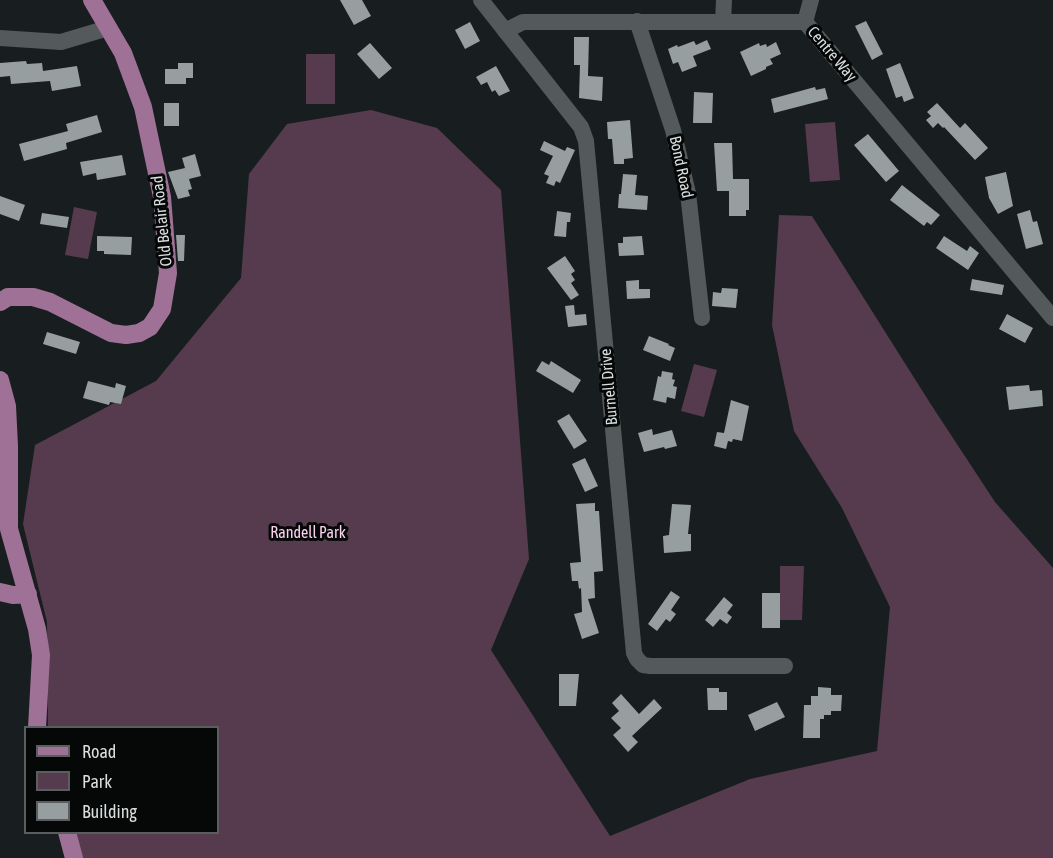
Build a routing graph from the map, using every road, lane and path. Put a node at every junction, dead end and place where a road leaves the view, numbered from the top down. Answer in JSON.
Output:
{"nodes":[{"id":1,"x":92,"y":0,"type":"edge"},
{"id":2,"x":481,"y":0,"type":"edge"},
{"id":3,"x":724,"y":0,"type":"edge"},
{"id":4,"x":811,"y":0,"type":"edge"},
{"id":5,"x":637,"y":21,"type":"junction"},
{"id":6,"x":723,"y":22,"type":"junction"},
{"id":7,"x":805,"y":22,"type":"junction"},
{"id":8,"x":108,"y":28,"type":"junction"},
{"id":9,"x":505,"y":31,"type":"junction"},
{"id":10,"x":0,"y":38,"type":"edge"},
{"id":11,"x":0,"y":302,"type":"edge"},
{"id":12,"x":702,"y":318,"type":"dead end"},
{"id":13,"x":1053,"y":318,"type":"edge"},
{"id":14,"x":0,"y":380,"type":"edge"},
{"id":15,"x":0,"y":592,"type":"edge"},
{"id":16,"x":28,"y":594,"type":"junction"},
{"id":17,"x":785,"y":666,"type":"dead end"},
{"id":18,"x":37,"y":726,"type":"edge"},
{"id":19,"x":68,"y":834,"type":"edge"},
{"id":20,"x":74,"y":858,"type":"edge"}],
"edges":[{"from":1,"to":8,"type":"main road","name":"Old Belair Road"},
{"from":2,"to":9,"type":"street","name":"Burnell Drive"},
{"from":3,"to":6,"type":"street"},
{"from":4,"to":7,"type":"street"},
{"from":5,"to":6,"type":"street","name":"Centre Way"},
{"from":5,"to":9,"type":"street","name":"Centre Way"},
{"from":5,"to":12,"type":"street","name":"Bond Road"},
{"from":6,"to":7,"type":"street","name":"Centre Way"},
{"from":7,"to":13,"type":"street","name":"Centre Way"},
{"from":8,"to":10,"type":"street"},
{"from":8,"to":11,"type":"main road","name":"Old Belair Road"},
{"from":9,"to":17,"type":"street","name":"Burnell Drive"},
{"from":14,"to":16,"type":"main road"},
{"from":15,"to":16,"type":"main road"},
{"from":16,"to":18,"type":"main road"},
{"from":19,"to":20,"type":"main road"}]}
